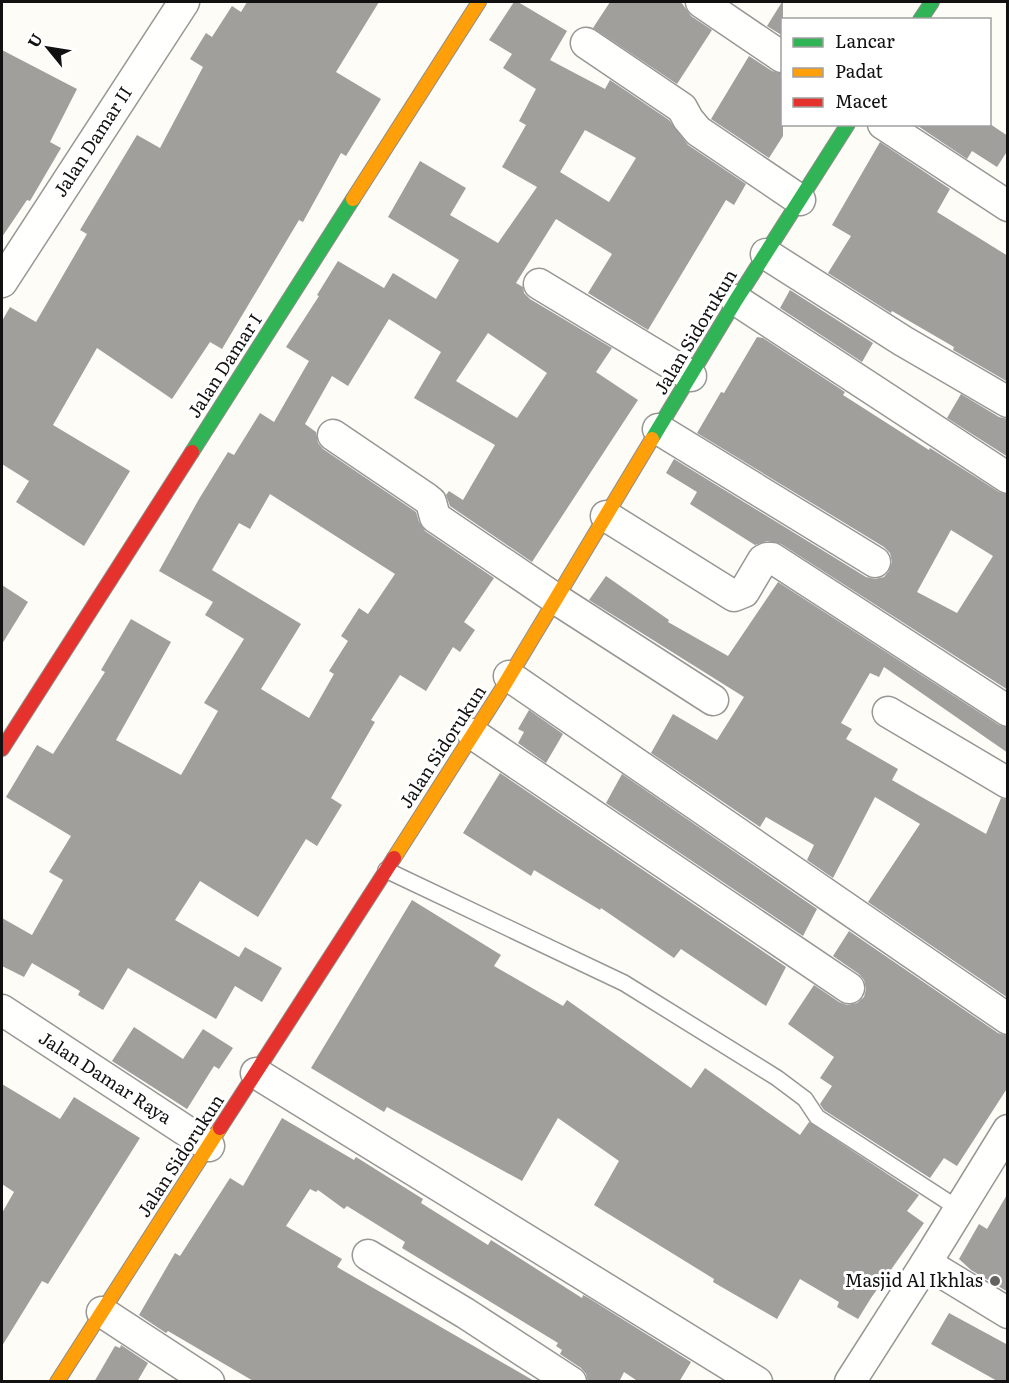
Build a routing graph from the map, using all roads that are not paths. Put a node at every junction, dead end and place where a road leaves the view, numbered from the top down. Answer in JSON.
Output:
{"nodes":[{"id":1,"x":184,"y":2,"type":"edge"},
{"id":2,"x":479,"y":2,"type":"edge"},
{"id":3,"x":701,"y":2,"type":"edge"},
{"id":4,"x":932,"y":2,"type":"edge"},
{"id":5,"x":921,"y":18,"type":"edge"},
{"id":6,"x":586,"y":43,"type":"dead end"},
{"id":7,"x":781,"y":56,"type":"edge"},
{"id":8,"x":847,"y":126,"type":"edge"},
{"id":9,"x":886,"y":126,"type":"edge"},
{"id":10,"x":800,"y":200,"type":"junction"},
{"id":11,"x":1008,"y":206,"type":"edge"},
{"id":12,"x":766,"y":254,"type":"junction"},
{"id":13,"x":2,"y":282,"type":"edge"},
{"id":14,"x":539,"y":284,"type":"dead end"},
{"id":15,"x":736,"y":300,"type":"junction"},
{"id":16,"x":691,"y":376,"type":"junction"},
{"id":17,"x":1008,"y":402,"type":"edge"},
{"id":18,"x":658,"y":429,"type":"junction"},
{"id":19,"x":333,"y":435,"type":"dead end"},
{"id":20,"x":1008,"y":478,"type":"edge"},
{"id":21,"x":606,"y":516,"type":"junction"},
{"id":22,"x":875,"y":562,"type":"dead end"},
{"id":23,"x":556,"y":599,"type":"junction"},
{"id":24,"x":509,"y":676,"type":"junction"},
{"id":25,"x":713,"y":700,"type":"dead end"},
{"id":26,"x":1008,"y":711,"type":"edge"},
{"id":27,"x":888,"y":712,"type":"dead end"},
{"id":28,"x":473,"y":734,"type":"junction"},
{"id":29,"x":2,"y":749,"type":"edge"},
{"id":30,"x":1008,"y":783,"type":"edge"},
{"id":31,"x":386,"y":870,"type":"junction"},
{"id":32,"x":849,"y":988,"type":"dead end"},
{"id":33,"x":2,"y":1010,"type":"edge"},
{"id":34,"x":1008,"y":1019,"type":"edge"},
{"id":35,"x":256,"y":1073,"type":"junction"},
{"id":36,"x":1008,"y":1130,"type":"edge"},
{"id":37,"x":208,"y":1146,"type":"junction"},
{"id":38,"x":959,"y":1209,"type":"junction"},
{"id":39,"x":368,"y":1255,"type":"dead end"},
{"id":40,"x":926,"y":1263,"type":"junction"},
{"id":41,"x":102,"y":1312,"type":"junction"},
{"id":42,"x":1008,"y":1313,"type":"edge"},
{"id":43,"x":57,"y":1382,"type":"edge"},
{"id":44,"x":209,"y":1382,"type":"edge"},
{"id":45,"x":571,"y":1382,"type":"edge"},
{"id":46,"x":757,"y":1382,"type":"edge"},
{"id":47,"x":850,"y":1382,"type":"edge"}],
"edges":[{"from":1,"to":13,"type":"street","name":"Jalan Damar II"},
{"from":2,"to":29,"type":"street","name":"Jalan Damar I"},
{"from":3,"to":7,"type":"street"},
{"from":4,"to":5,"type":"street"},
{"from":6,"to":10,"type":"street"},
{"from":8,"to":10,"type":"street","name":"Jalan Sidorukun"},
{"from":9,"to":11,"type":"street"},
{"from":10,"to":12,"type":"street","name":"Jalan Sidorukun"},
{"from":12,"to":15,"type":"street","name":"Jalan Sidorukun"},
{"from":12,"to":17,"type":"street"},
{"from":14,"to":16,"type":"street"},
{"from":15,"to":16,"type":"street","name":"Jalan Sidorukun"},
{"from":15,"to":20,"type":"street"},
{"from":16,"to":18,"type":"street","name":"Jalan Sidorukun"},
{"from":18,"to":21,"type":"street","name":"Jalan Sidorukun"},
{"from":18,"to":22,"type":"street"},
{"from":19,"to":23,"type":"street"},
{"from":21,"to":23,"type":"street","name":"Jalan Sidorukun"},
{"from":21,"to":26,"type":"street"},
{"from":23,"to":24,"type":"street","name":"Jalan Sidorukun"},
{"from":23,"to":25,"type":"street"},
{"from":24,"to":28,"type":"street","name":"Jalan Sidorukun"},
{"from":24,"to":34,"type":"street"},
{"from":27,"to":30,"type":"street"},
{"from":28,"to":31,"type":"street","name":"Jalan Sidorukun"},
{"from":28,"to":32,"type":"street"},
{"from":31,"to":35,"type":"street","name":"Jalan Sidorukun"},
{"from":31,"to":38,"type":"lane"},
{"from":33,"to":37,"type":"street","name":"Jalan Damar Raya"},
{"from":35,"to":37,"type":"street","name":"Jalan Sidorukun"},
{"from":35,"to":46,"type":"street"},
{"from":36,"to":38,"type":"street"},
{"from":37,"to":41,"type":"street","name":"Jalan Sidorukun"},
{"from":38,"to":40,"type":"street"},
{"from":39,"to":45,"type":"street"},
{"from":40,"to":42,"type":"street"},
{"from":40,"to":47,"type":"street"},
{"from":41,"to":43,"type":"street","name":"Jalan Sidorukun"},
{"from":41,"to":44,"type":"street"}]}
